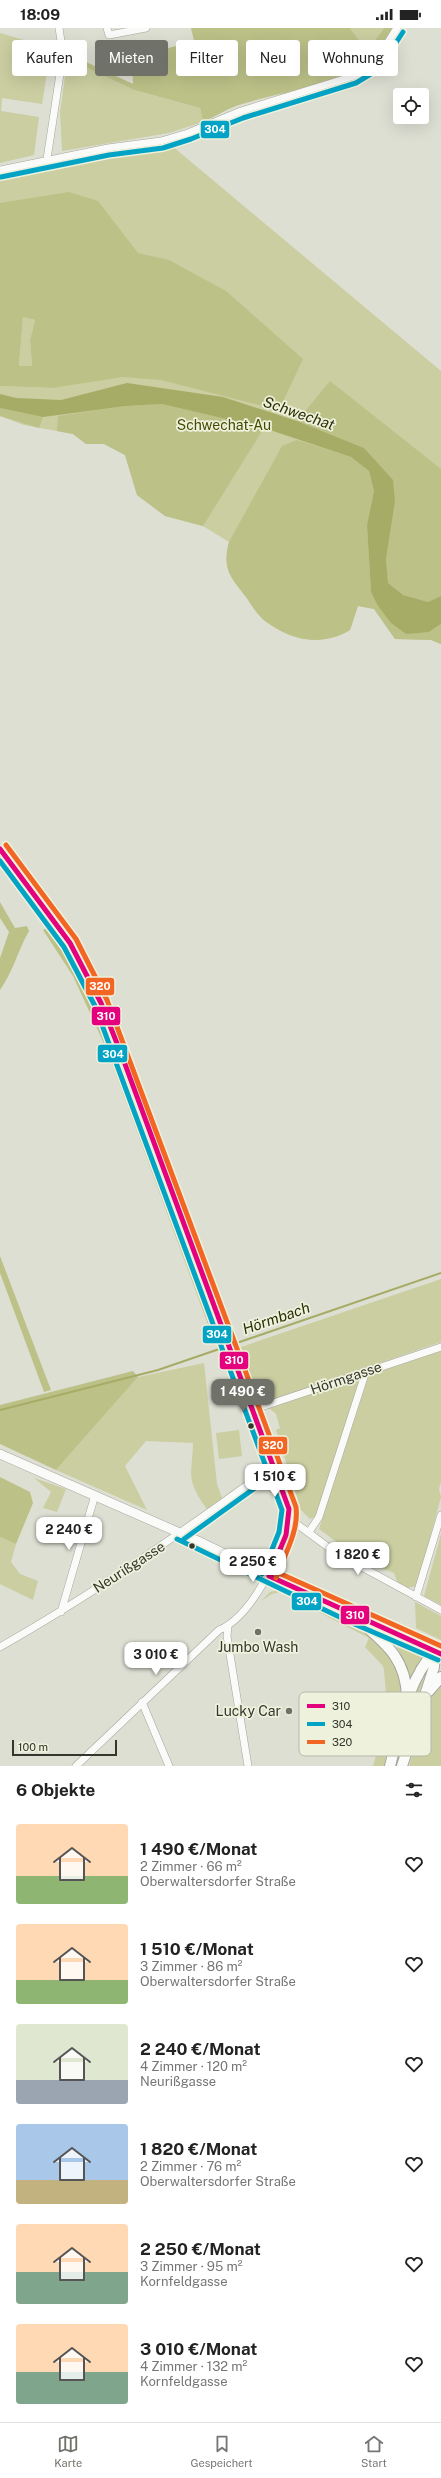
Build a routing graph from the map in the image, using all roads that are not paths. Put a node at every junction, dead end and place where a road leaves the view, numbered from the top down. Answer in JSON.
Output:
{"nodes":[{"id":1,"x":58,"y":28,"type":"edge"},
{"id":2,"x":146,"y":28,"type":"edge"},
{"id":3,"x":397,"y":28,"type":"edge"},
{"id":4,"x":108,"y":32,"type":"edge"},
{"id":5,"x":47,"y":159,"type":"junction"},
{"id":6,"x":0,"y":170,"type":"edge"},
{"id":7,"x":0,"y":849,"type":"edge"},
{"id":8,"x":441,"y":1347,"type":"edge"},
{"id":9,"x":366,"y":1371,"type":"junction"},
{"id":10,"x":252,"y":1410,"type":"junction"},
{"id":11,"x":0,"y":1454,"type":"edge"},
{"id":12,"x":273,"y":1466,"type":"junction"},
{"id":13,"x":95,"y":1495,"type":"junction"},
{"id":14,"x":441,"y":1515,"type":"edge"},
{"id":15,"x":290,"y":1518,"type":"junction"},
{"id":16,"x":310,"y":1532,"type":"junction"},
{"id":17,"x":180,"y":1533,"type":"junction"},
{"id":18,"x":269,"y":1576,"type":"junction"},
{"id":19,"x":416,"y":1597,"type":"junction"},
{"id":20,"x":441,"y":1610,"type":"edge"},
{"id":21,"x":61,"y":1612,"type":"junction"},
{"id":22,"x":355,"y":1617,"type":"junction"},
{"id":23,"x":228,"y":1626,"type":"junction"},
{"id":24,"x":0,"y":1647,"type":"edge"},
{"id":25,"x":438,"y":1652,"type":"edge"},
{"id":26,"x":441,"y":1677,"type":"edge"},
{"id":27,"x":407,"y":1692,"type":"edge"},
{"id":28,"x":411,"y":1692,"type":"edge"},
{"id":29,"x":425,"y":1692,"type":"edge"},
{"id":30,"x":429,"y":1692,"type":"edge"},
{"id":31,"x":142,"y":1702,"type":"junction"},
{"id":32,"x":393,"y":1756,"type":"edge"},
{"id":33,"x":405,"y":1756,"type":"edge"},
{"id":34,"x":76,"y":1766,"type":"edge"},
{"id":35,"x":169,"y":1766,"type":"edge"},
{"id":36,"x":248,"y":1766,"type":"edge"},
{"id":37,"x":390,"y":1766,"type":"edge"},
{"id":38,"x":402,"y":1766,"type":"edge"}],
"edges":[{"from":1,"to":5,"type":"street"},
{"from":2,"to":4,"type":"street"},
{"from":3,"to":5,"type":"street"},
{"from":5,"to":6,"type":"street"},
{"from":7,"to":10,"type":"street"},
{"from":8,"to":9,"type":"street","name":"Hörmgasse"},
{"from":9,"to":10,"type":"street","name":"Hörmgasse"},
{"from":9,"to":16,"type":"street"},
{"from":10,"to":12,"type":"street"},
{"from":11,"to":13,"type":"main road"},
{"from":12,"to":15,"type":"street"},
{"from":12,"to":17,"type":"street","name":"Neurißgasse"},
{"from":13,"to":17,"type":"main road"},
{"from":13,"to":21,"type":"street"},
{"from":14,"to":19,"type":"street"},
{"from":15,"to":16,"type":"street"},
{"from":15,"to":18,"type":"street"},
{"from":16,"to":19,"type":"street"},
{"from":17,"to":18,"type":"main road"},
{"from":17,"to":21,"type":"street","name":"Neurißgasse"},
{"from":18,"to":22,"type":"main road"},
{"from":18,"to":23,"type":"street"},
{"from":19,"to":20,"type":"street"},
{"from":21,"to":24,"type":"street","name":"Neurißgasse"},
{"from":22,"to":25,"type":"main road"},
{"from":22,"to":27,"type":"highway"},
{"from":23,"to":31,"type":"street"},
{"from":23,"to":36,"type":"street"},
{"from":25,"to":28,"type":"highway"},
{"from":25,"to":29,"type":"highway"},
{"from":26,"to":30,"type":"highway"},
{"from":31,"to":34,"type":"street"},
{"from":31,"to":35,"type":"street"},
{"from":32,"to":37,"type":"highway"},
{"from":33,"to":38,"type":"highway"}]}
